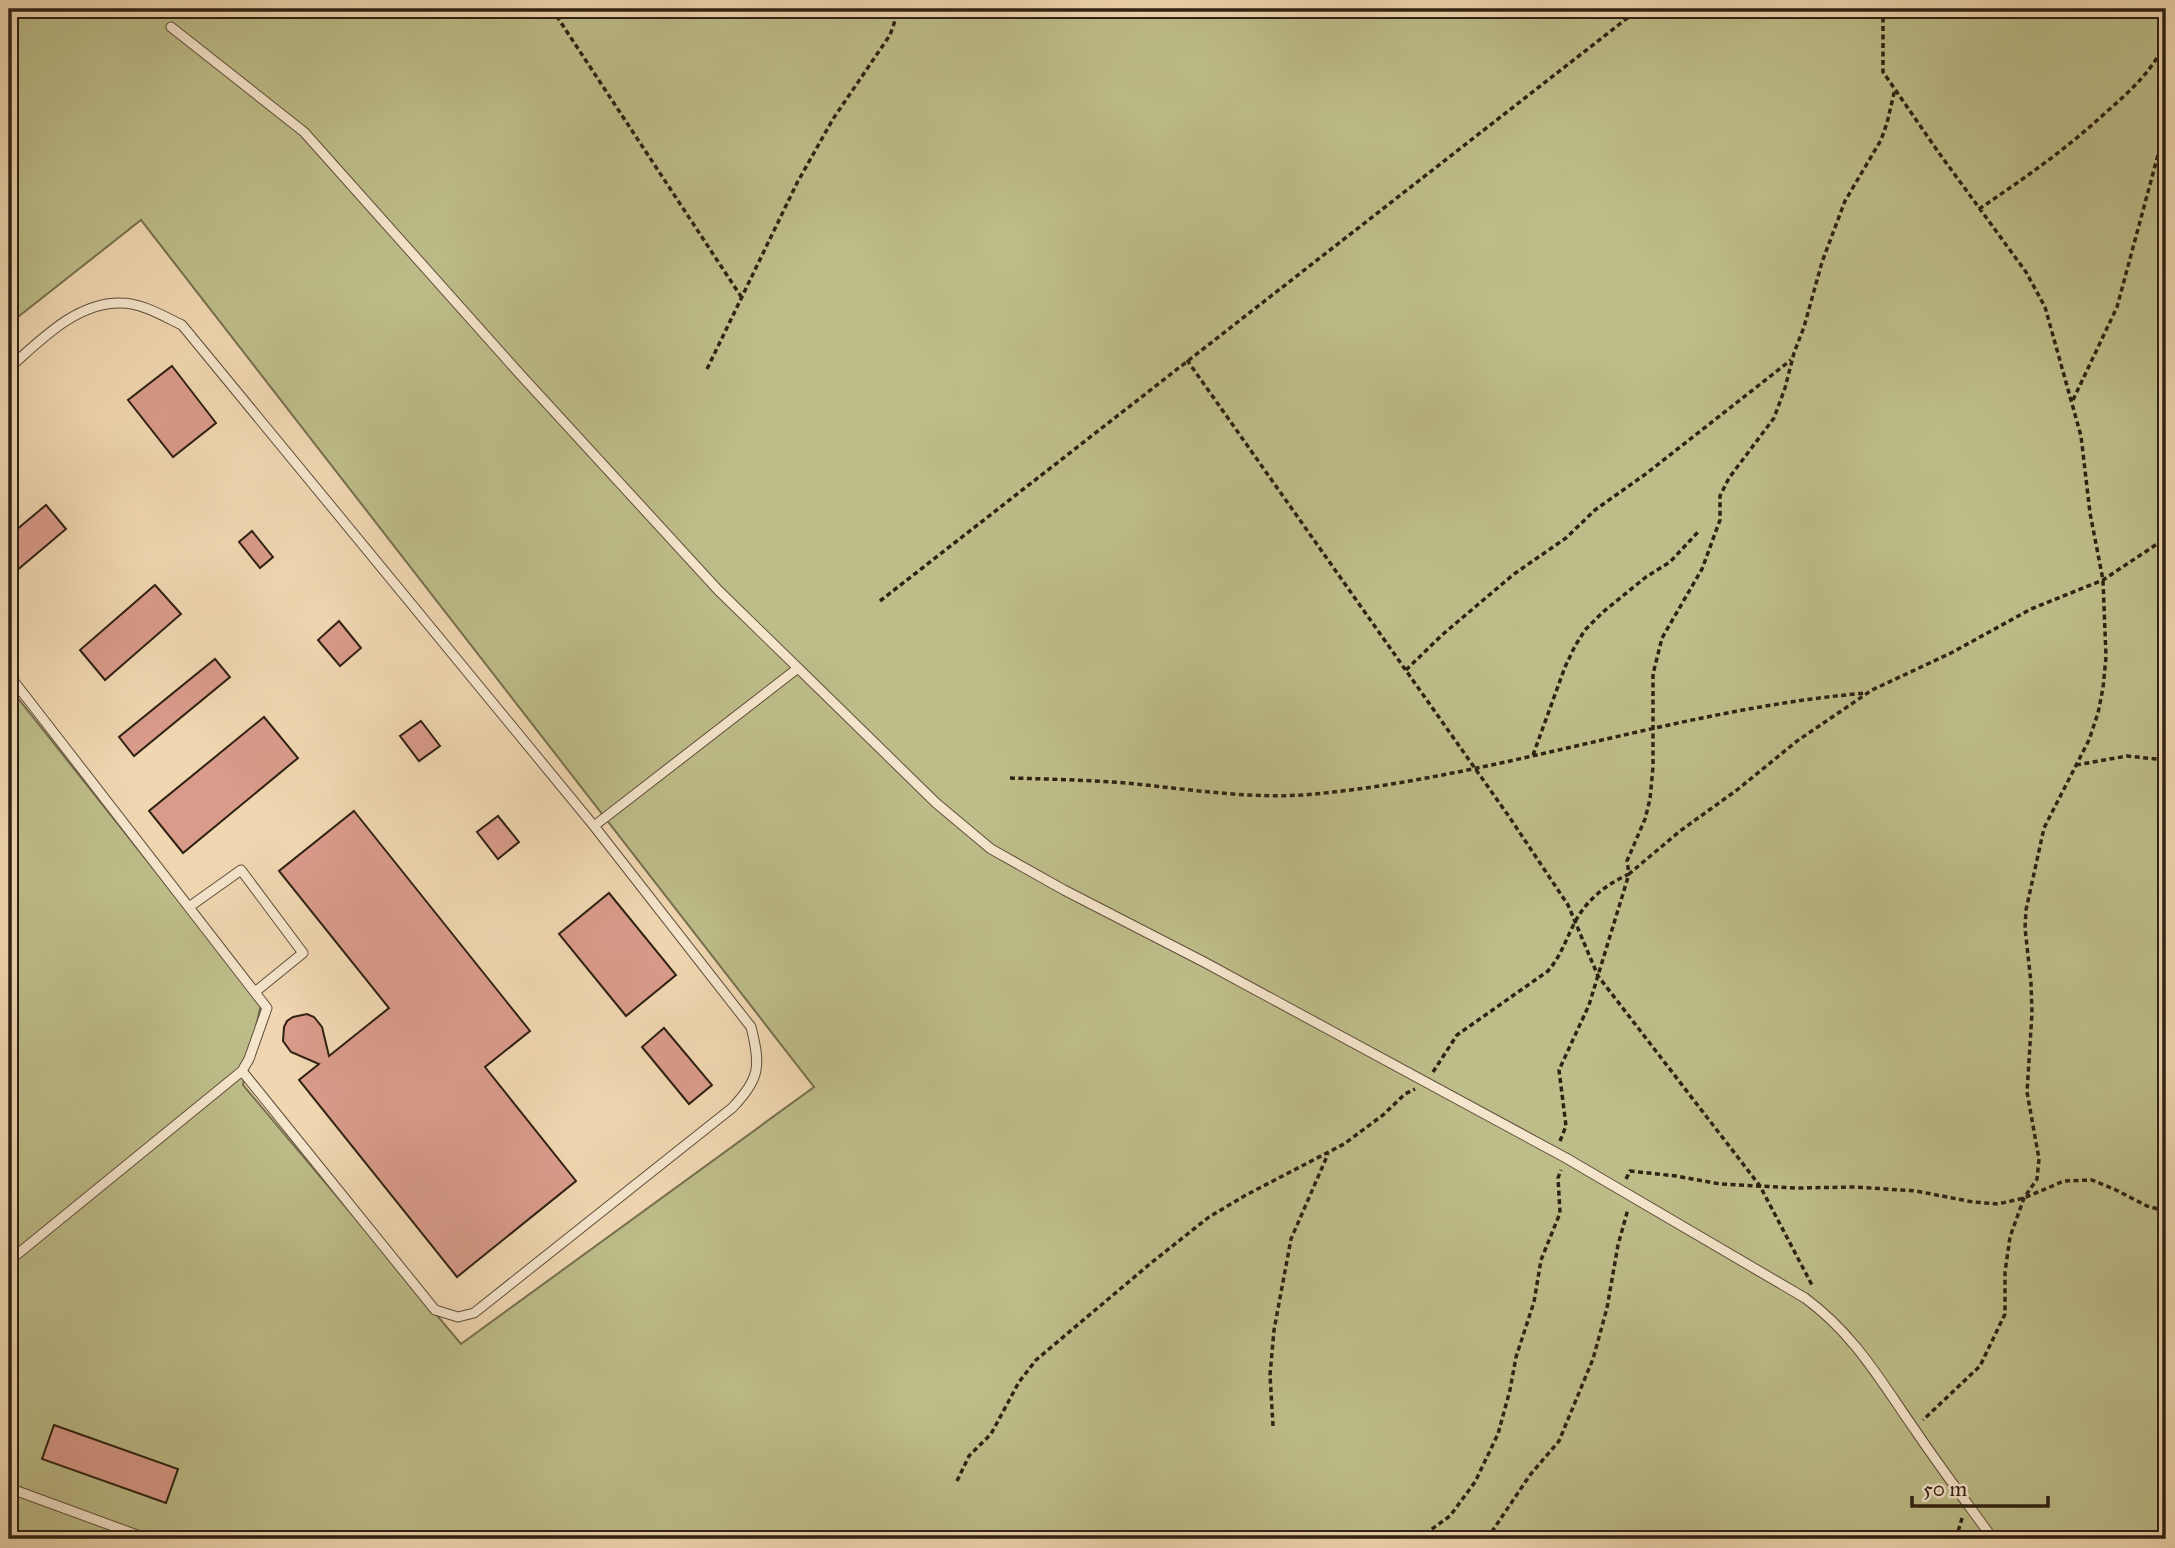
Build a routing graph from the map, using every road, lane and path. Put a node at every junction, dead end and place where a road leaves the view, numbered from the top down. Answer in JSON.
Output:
{"nodes":[{"id":1,"x":552,"y":9,"type":"edge"},
{"id":2,"x":899,"y":9,"type":"edge"},
{"id":3,"x":1639,"y":9,"type":"edge"},
{"id":4,"x":1883,"y":9,"type":"edge"},
{"id":5,"x":171,"y":27,"type":"dead end"},
{"id":6,"x":2166,"y":42,"type":"edge"},
{"id":7,"x":1895,"y":89,"type":"junction"},
{"id":8,"x":2166,"y":125,"type":"edge"},
{"id":9,"x":2164,"y":145,"type":"edge"},
{"id":10,"x":1979,"y":209,"type":"junction"},
{"id":11,"x":742,"y":298,"type":"junction"},
{"id":12,"x":1792,"y":359,"type":"junction"},
{"id":13,"x":1187,"y":360,"type":"junction"},
{"id":14,"x":9,"y":368,"type":"edge"},
{"id":15,"x":708,"y":369,"type":"dead end"},
{"id":16,"x":2072,"y":402,"type":"junction"},
{"id":17,"x":1698,"y":533,"type":"dead end"},
{"id":18,"x":2166,"y":538,"type":"edge"},
{"id":19,"x":2103,"y":580,"type":"junction"},
{"id":20,"x":880,"y":601,"type":"dead end"},
{"id":21,"x":797,"y":668,"type":"junction"},
{"id":22,"x":1406,"y":670,"type":"junction"},
{"id":23,"x":9,"y":674,"type":"edge"},
{"id":24,"x":1868,"y":693,"type":"junction"},
{"id":25,"x":1654,"y":728,"type":"junction"},
{"id":26,"x":1533,"y":755,"type":"junction"},
{"id":27,"x":2166,"y":760,"type":"edge"},
{"id":28,"x":2076,"y":765,"type":"junction"},
{"id":29,"x":1476,"y":769,"type":"junction"},
{"id":30,"x":1010,"y":778,"type":"dead end"},
{"id":31,"x":594,"y":826,"type":"junction"},
{"id":32,"x":1629,"y":874,"type":"junction"},
{"id":33,"x":189,"y":907,"type":"junction"},
{"id":34,"x":1575,"y":922,"type":"junction"},
{"id":35,"x":1598,"y":976,"type":"junction"},
{"id":36,"x":255,"y":992,"type":"junction"},
{"id":37,"x":242,"y":1071,"type":"junction"},
{"id":38,"x":1426,"y":1083,"type":"junction"},
{"id":39,"x":1329,"y":1153,"type":"junction"},
{"id":40,"x":1555,"y":1153,"type":"junction"},
{"id":41,"x":1566,"y":1158,"type":"junction"},
{"id":42,"x":1760,"y":1186,"type":"junction"},
{"id":43,"x":1621,"y":1190,"type":"junction"},
{"id":44,"x":1633,"y":1197,"type":"junction"},
{"id":45,"x":2024,"y":1198,"type":"junction"},
{"id":46,"x":2166,"y":1210,"type":"edge"},
{"id":47,"x":9,"y":1261,"type":"edge"},
{"id":48,"x":1815,"y":1291,"type":"dead end"},
{"id":49,"x":1273,"y":1426,"type":"dead end"},
{"id":50,"x":1914,"y":1429,"type":"junction"},
{"id":51,"x":957,"y":1481,"type":"dead end"},
{"id":52,"x":9,"y":1488,"type":"edge"},
{"id":53,"x":1972,"y":1509,"type":"junction"},
{"id":54,"x":148,"y":1539,"type":"edge"},
{"id":55,"x":1418,"y":1539,"type":"edge"},
{"id":56,"x":1487,"y":1539,"type":"edge"},
{"id":57,"x":1956,"y":1539,"type":"edge"},
{"id":58,"x":1993,"y":1539,"type":"edge"}],
"edges":[{"from":1,"to":11,"type":"path"},
{"from":2,"to":11,"type":"path"},
{"from":3,"to":13,"type":"path"},
{"from":4,"to":7,"type":"path"},
{"from":5,"to":21,"type":"lane"},
{"from":6,"to":10,"type":"path"},
{"from":7,"to":10,"type":"path"},
{"from":7,"to":12,"type":"path"},
{"from":8,"to":9,"type":"path"},
{"from":9,"to":16,"type":"path"},
{"from":10,"to":16,"type":"path"},
{"from":11,"to":15,"type":"path"},
{"from":12,"to":22,"type":"path"},
{"from":12,"to":25,"type":"path"},
{"from":13,"to":20,"type":"path"},
{"from":13,"to":22,"type":"path"},
{"from":14,"to":31,"type":"lane"},
{"from":16,"to":19,"type":"path"},
{"from":17,"to":26,"type":"path"},
{"from":18,"to":19,"type":"path"},
{"from":19,"to":24,"type":"path"},
{"from":19,"to":28,"type":"path"},
{"from":21,"to":31,"type":"lane"},
{"from":21,"to":38,"type":"lane"},
{"from":22,"to":29,"type":"path"},
{"from":23,"to":33,"type":"lane"},
{"from":24,"to":25,"type":"path"},
{"from":24,"to":32,"type":"path"},
{"from":25,"to":26,"type":"path"},
{"from":25,"to":32,"type":"path"},
{"from":26,"to":29,"type":"path"},
{"from":27,"to":28,"type":"path"},
{"from":28,"to":45,"type":"path"},
{"from":29,"to":30,"type":"path"},
{"from":29,"to":34,"type":"path"},
{"from":31,"to":37,"type":"lane"},
{"from":32,"to":34,"type":"path"},
{"from":32,"to":35,"type":"path"},
{"from":33,"to":36,"type":"lane"},
{"from":33,"to":36,"type":"lane"},
{"from":34,"to":35,"type":"path"},
{"from":34,"to":38,"type":"path"},
{"from":35,"to":40,"type":"path"},
{"from":35,"to":42,"type":"path"},
{"from":36,"to":37,"type":"lane"},
{"from":37,"to":47,"type":"lane"},
{"from":38,"to":39,"type":"path"},
{"from":38,"to":40,"type":"lane"},
{"from":39,"to":49,"type":"path"},
{"from":39,"to":51,"type":"path"},
{"from":40,"to":41,"type":"lane"},
{"from":41,"to":43,"type":"lane"},
{"from":41,"to":55,"type":"path"},
{"from":42,"to":43,"type":"path"},
{"from":42,"to":45,"type":"path"},
{"from":42,"to":48,"type":"path"},
{"from":43,"to":44,"type":"lane"},
{"from":44,"to":50,"type":"lane"},
{"from":44,"to":56,"type":"path"},
{"from":45,"to":46,"type":"path"},
{"from":45,"to":50,"type":"path"},
{"from":50,"to":53,"type":"lane"},
{"from":52,"to":54,"type":"lane"},
{"from":53,"to":57,"type":"path"},
{"from":53,"to":58,"type":"lane"}]}
